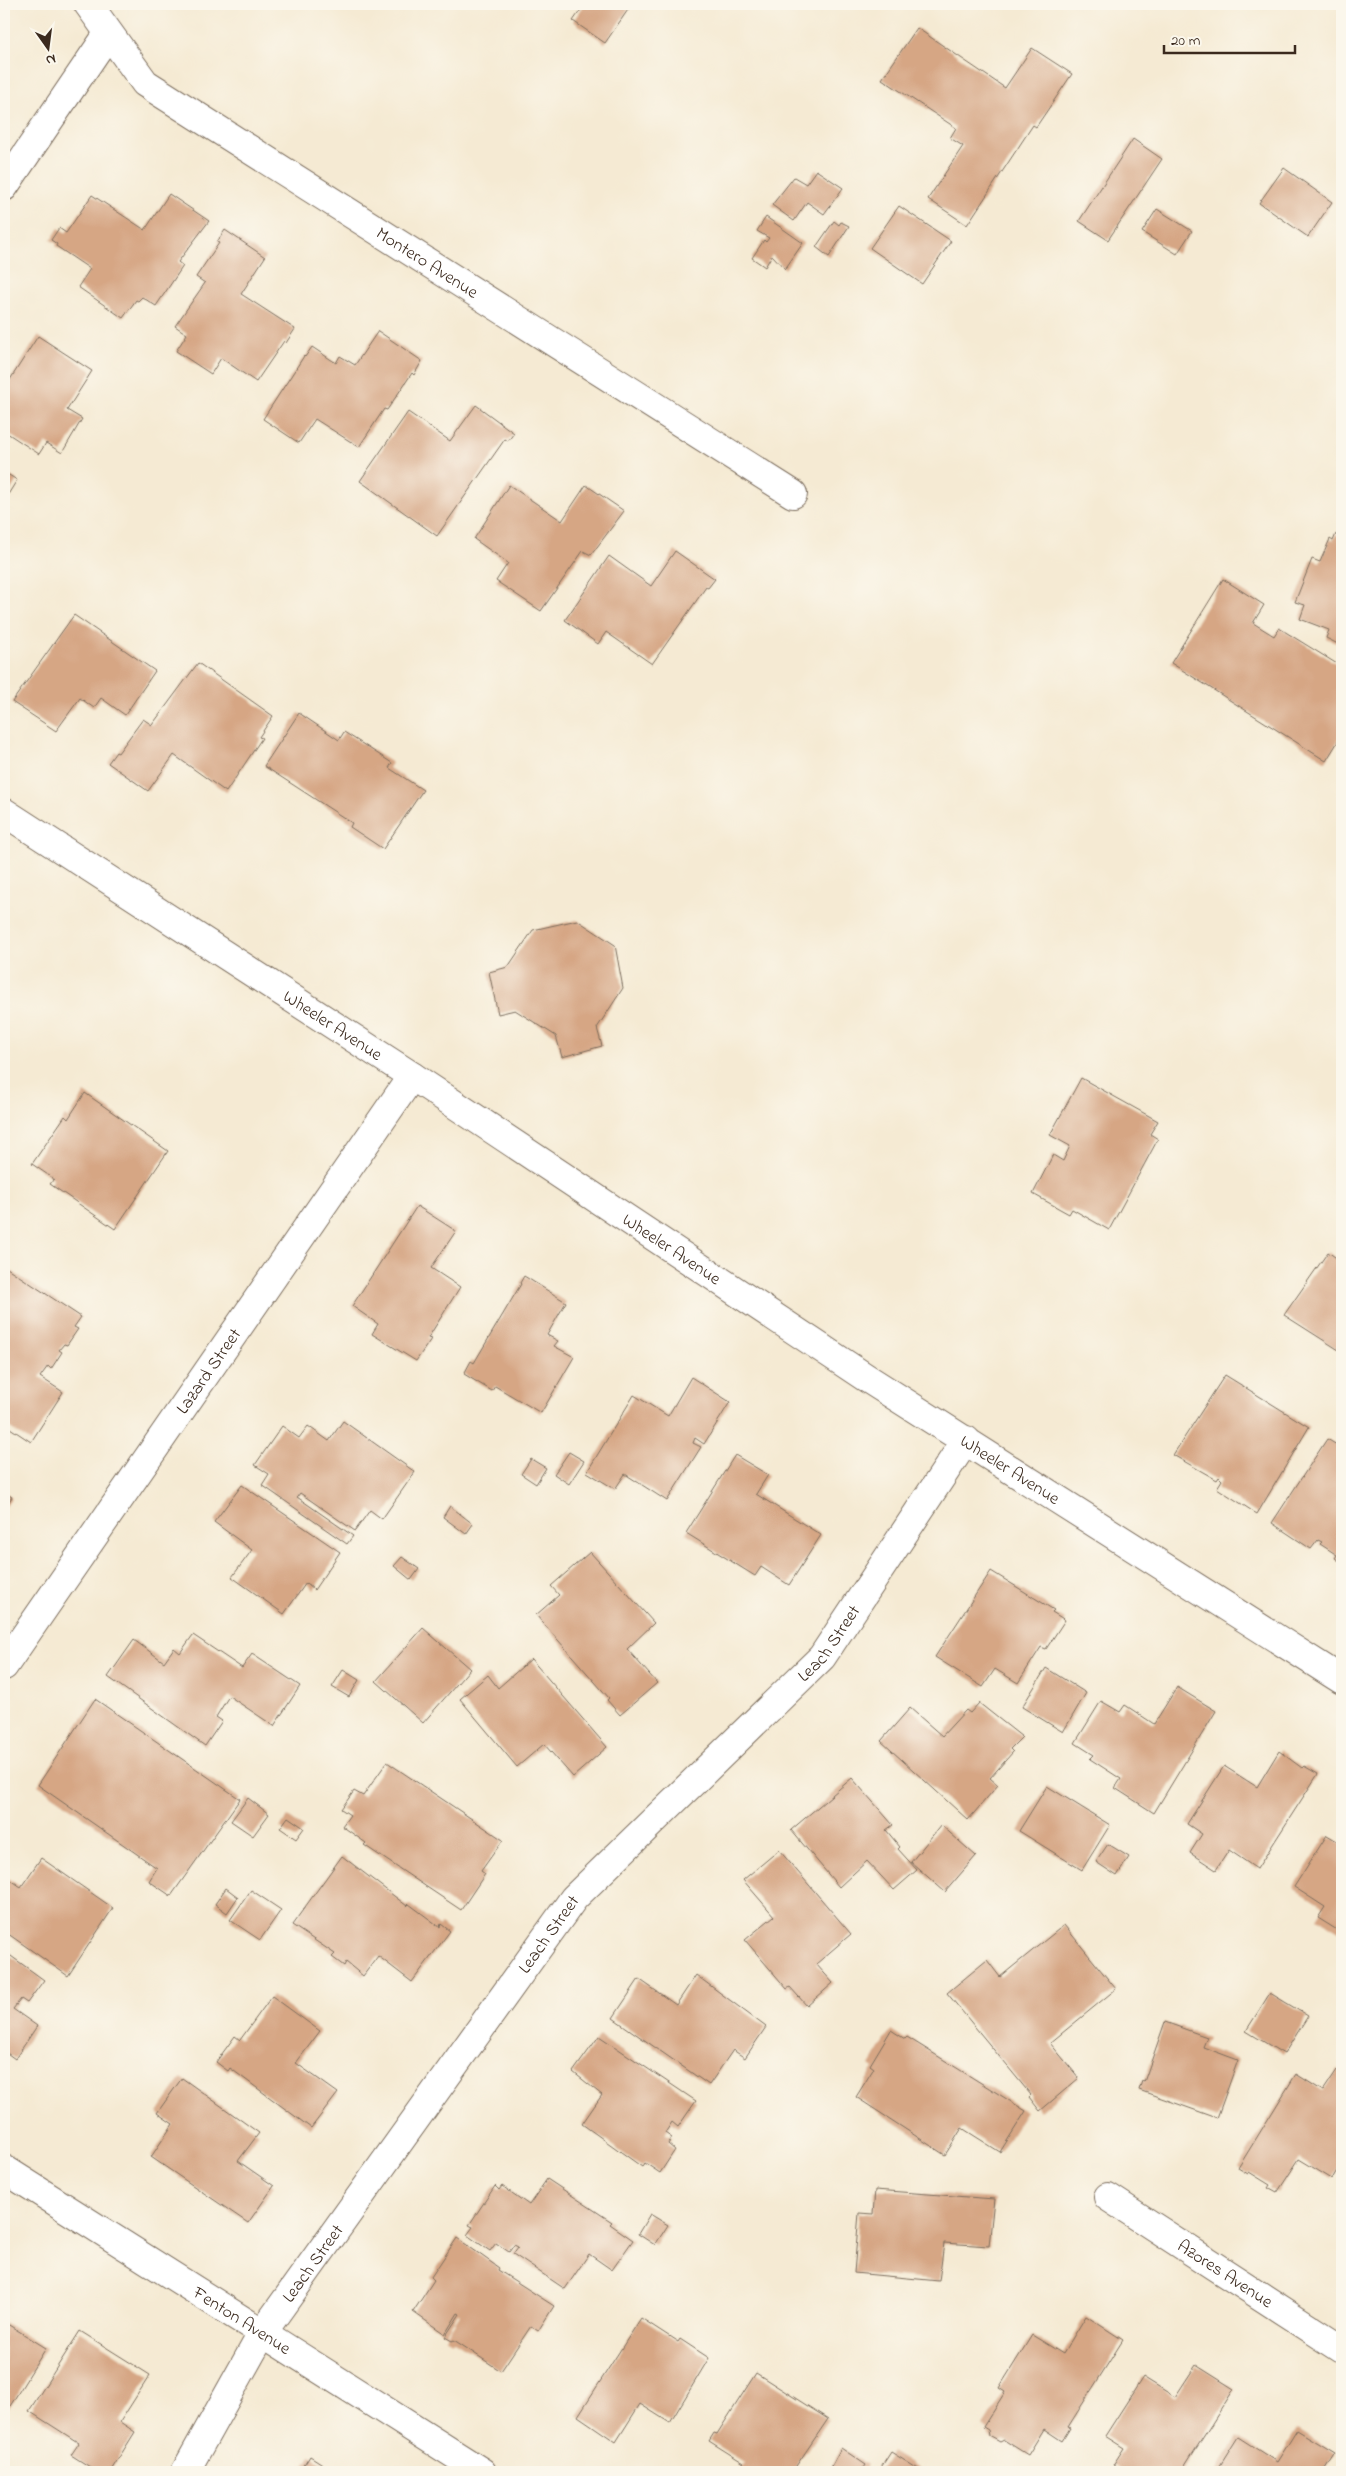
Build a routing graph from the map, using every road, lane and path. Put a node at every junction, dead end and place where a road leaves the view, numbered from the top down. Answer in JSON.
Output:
{"nodes":[{"id":1,"x":88,"y":4,"type":"edge"},
{"id":2,"x":108,"y":34,"type":"junction"},
{"id":3,"x":4,"y":187,"type":"edge"},
{"id":4,"x":793,"y":494,"type":"dead end"},
{"id":5,"x":4,"y":812,"type":"edge"},
{"id":6,"x":412,"y":1076,"type":"junction"},
{"id":7,"x":966,"y":1440,"type":"junction"},
{"id":8,"x":4,"y":1666,"type":"edge"},
{"id":9,"x":1342,"y":1680,"type":"edge"},
{"id":10,"x":4,"y":2169,"type":"edge"},
{"id":11,"x":1108,"y":2197,"type":"dead end"},
{"id":12,"x":263,"y":2332,"type":"junction"},
{"id":13,"x":1342,"y":2349,"type":"edge"},
{"id":14,"x":185,"y":2472,"type":"edge"},
{"id":15,"x":482,"y":2472,"type":"edge"}],
"edges":[{"from":1,"to":2,"type":"street","name":"Montero Avenue"},
{"from":2,"to":3,"type":"street"},
{"from":2,"to":4,"type":"street","name":"Montero Avenue"},
{"from":5,"to":6,"type":"street","name":"Wheeler Avenue"},
{"from":6,"to":7,"type":"street","name":"Wheeler Avenue"},
{"from":6,"to":8,"type":"street","name":"Lazard Street"},
{"from":7,"to":9,"type":"street","name":"Wheeler Avenue"},
{"from":7,"to":12,"type":"street","name":"Leach Street"},
{"from":10,"to":12,"type":"street","name":"Fenton Avenue"},
{"from":11,"to":13,"type":"street","name":"Azores Avenue"},
{"from":12,"to":14,"type":"street","name":"Leach Street"},
{"from":12,"to":15,"type":"street","name":"Fenton Avenue"}]}
